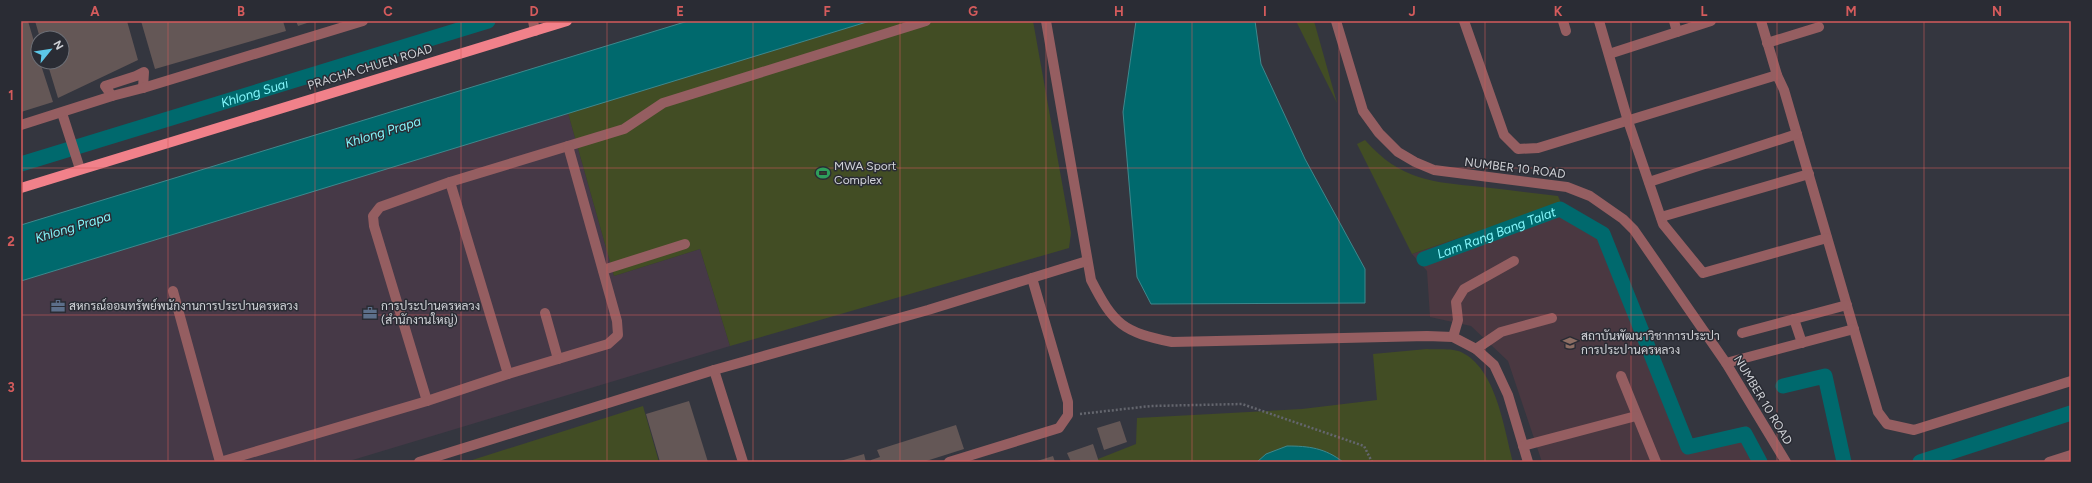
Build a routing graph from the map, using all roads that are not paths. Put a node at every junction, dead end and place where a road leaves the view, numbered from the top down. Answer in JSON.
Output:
{"nodes":[{"id":1,"x":363,"y":21,"type":"edge"},
{"id":2,"x":567,"y":21,"type":"edge"},
{"id":3,"x":926,"y":21,"type":"edge"},
{"id":4,"x":1046,"y":21,"type":"edge"},
{"id":5,"x":1336,"y":21,"type":"edge"},
{"id":6,"x":1464,"y":21,"type":"edge"},
{"id":7,"x":1599,"y":21,"type":"edge"},
{"id":8,"x":1674,"y":21,"type":"edge"},
{"id":9,"x":1710,"y":21,"type":"edge"},
{"id":10,"x":1760,"y":21,"type":"edge"},
{"id":11,"x":534,"y":26,"type":"edge"},
{"id":12,"x":1819,"y":28,"type":"dead end"},
{"id":13,"x":1677,"y":32,"type":"junction"},
{"id":14,"x":1767,"y":43,"type":"junction"},
{"id":15,"x":1609,"y":54,"type":"junction"},
{"id":16,"x":1777,"y":75,"type":"junction"},
{"id":17,"x":143,"y":88,"type":"junction"},
{"id":18,"x":112,"y":96,"type":"junction"},
{"id":19,"x":62,"y":113,"type":"junction"},
{"id":20,"x":1628,"y":121,"type":"junction"},
{"id":21,"x":21,"y":125,"type":"edge"},
{"id":22,"x":1797,"y":134,"type":"junction"},
{"id":23,"x":568,"y":146,"type":"junction"},
{"id":24,"x":80,"y":169,"type":"junction"},
{"id":25,"x":1809,"y":174,"type":"junction"},
{"id":26,"x":450,"y":182,"type":"junction"},
{"id":27,"x":1649,"y":182,"type":"junction"},
{"id":28,"x":21,"y":188,"type":"edge"},
{"id":29,"x":1661,"y":217,"type":"junction"},
{"id":30,"x":1827,"y":238,"type":"junction"},
{"id":31,"x":685,"y":244,"type":"dead end"},
{"id":32,"x":1087,"y":261,"type":"junction"},
{"id":33,"x":1514,"y":261,"type":"dead end"},
{"id":34,"x":603,"y":270,"type":"junction"},
{"id":35,"x":1032,"y":278,"type":"junction"},
{"id":36,"x":173,"y":291,"type":"dead end"},
{"id":37,"x":1847,"y":305,"type":"junction"},
{"id":38,"x":545,"y":313,"type":"dead end"},
{"id":39,"x":1552,"y":318,"type":"dead end"},
{"id":40,"x":1794,"y":319,"type":"junction"},
{"id":41,"x":1854,"y":329,"type":"junction"},
{"id":42,"x":1742,"y":333,"type":"dead end"},
{"id":43,"x":1453,"y":337,"type":"junction"},
{"id":44,"x":1802,"y":343,"type":"junction"},
{"id":45,"x":1476,"y":349,"type":"junction"},
{"id":46,"x":558,"y":359,"type":"junction"},
{"id":47,"x":1726,"y":363,"type":"junction"},
{"id":48,"x":714,"y":370,"type":"junction"},
{"id":49,"x":508,"y":374,"type":"junction"},
{"id":50,"x":1621,"y":376,"type":"dead end"},
{"id":51,"x":2071,"y":381,"type":"edge"},
{"id":52,"x":427,"y":401,"type":"junction"},
{"id":53,"x":1636,"y":416,"type":"junction"},
{"id":54,"x":1523,"y":446,"type":"junction"},
{"id":55,"x":2071,"y":456,"type":"edge"},
{"id":56,"x":421,"y":461,"type":"edge"},
{"id":57,"x":220,"y":462,"type":"edge"},
{"id":58,"x":437,"y":462,"type":"edge"},
{"id":59,"x":742,"y":462,"type":"edge"},
{"id":60,"x":949,"y":462,"type":"edge"},
{"id":61,"x":1528,"y":462,"type":"edge"},
{"id":62,"x":1656,"y":462,"type":"edge"},
{"id":63,"x":1786,"y":462,"type":"edge"},
{"id":64,"x":2049,"y":462,"type":"edge"}],
"edges":[{"from":1,"to":17,"type":"street"},
{"from":2,"to":11,"type":"main road","name":"PRACHA CHUEN ROAD"},
{"from":3,"to":23,"type":"street"},
{"from":4,"to":32,"type":"street"},
{"from":5,"to":47,"type":"street","name":"NUMBER 10 ROAD"},
{"from":6,"to":20,"type":"street"},
{"from":7,"to":15,"type":"street"},
{"from":8,"to":13,"type":"street"},
{"from":9,"to":13,"type":"street"},
{"from":10,"to":14,"type":"street"},
{"from":11,"to":24,"type":"main road","name":"PRACHA CHUEN ROAD"},
{"from":12,"to":14,"type":"street"},
{"from":13,"to":15,"type":"street"},
{"from":14,"to":16,"type":"street"},
{"from":15,"to":20,"type":"street"},
{"from":16,"to":20,"type":"street"},
{"from":16,"to":22,"type":"street"},
{"from":17,"to":18,"type":"street"},
{"from":17,"to":18,"type":"street"},
{"from":18,"to":19,"type":"street"},
{"from":19,"to":21,"type":"street"},
{"from":19,"to":24,"type":"street"},
{"from":20,"to":27,"type":"street"},
{"from":22,"to":25,"type":"street"},
{"from":22,"to":27,"type":"street"},
{"from":23,"to":26,"type":"street"},
{"from":23,"to":34,"type":"street"},
{"from":24,"to":28,"type":"main road","name":"PRACHA CHUEN ROAD"},
{"from":25,"to":29,"type":"street"},
{"from":25,"to":30,"type":"street"},
{"from":26,"to":49,"type":"street"},
{"from":26,"to":52,"type":"street"},
{"from":27,"to":29,"type":"street"},
{"from":29,"to":30,"type":"street"},
{"from":30,"to":37,"type":"street"},
{"from":31,"to":34,"type":"street"},
{"from":32,"to":35,"type":"street"},
{"from":32,"to":43,"type":"street"},
{"from":33,"to":43,"type":"street"},
{"from":34,"to":46,"type":"street"},
{"from":35,"to":48,"type":"street"},
{"from":35,"to":60,"type":"street"},
{"from":36,"to":57,"type":"street"},
{"from":37,"to":40,"type":"street"},
{"from":37,"to":41,"type":"street"},
{"from":38,"to":46,"type":"street"},
{"from":39,"to":45,"type":"street"},
{"from":40,"to":42,"type":"street"},
{"from":40,"to":44,"type":"street"},
{"from":41,"to":44,"type":"street"},
{"from":41,"to":51,"type":"street"},
{"from":43,"to":45,"type":"street"},
{"from":44,"to":47,"type":"street"},
{"from":45,"to":54,"type":"street"},
{"from":46,"to":49,"type":"street"},
{"from":47,"to":63,"type":"street","name":"NUMBER 10 ROAD"},
{"from":48,"to":56,"type":"street"},
{"from":48,"to":59,"type":"street"},
{"from":49,"to":52,"type":"street"},
{"from":50,"to":53,"type":"street"},
{"from":52,"to":57,"type":"street"},
{"from":53,"to":54,"type":"street"},
{"from":53,"to":62,"type":"street"},
{"from":54,"to":61,"type":"street"},
{"from":55,"to":64,"type":"street"},
{"from":56,"to":58,"type":"street"}]}
